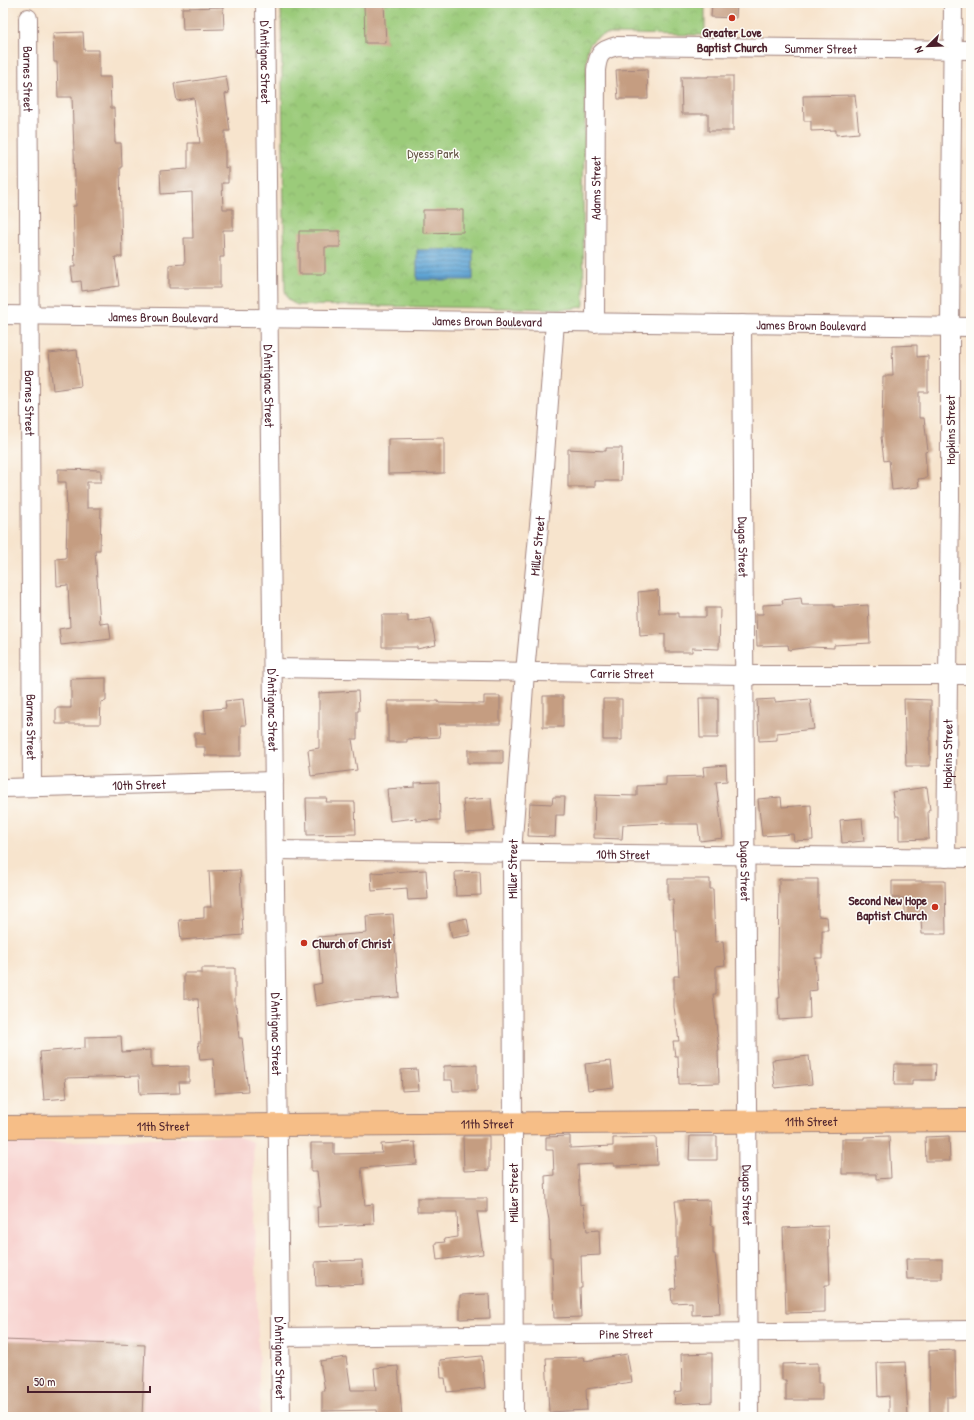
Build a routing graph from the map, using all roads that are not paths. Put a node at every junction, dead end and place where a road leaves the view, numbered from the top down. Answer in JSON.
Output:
{"nodes":[{"id":1,"x":265,"y":3,"type":"edge"},
{"id":2,"x":954,"y":3,"type":"edge"},
{"id":3,"x":28,"y":18,"type":"dead end"},
{"id":4,"x":953,"y":50,"type":"junction"},
{"id":5,"x":971,"y":50,"type":"edge"},
{"id":6,"x":601,"y":53,"type":"joint"},
{"id":7,"x":3,"y":315,"type":"edge"},
{"id":8,"x":30,"y":316,"type":"junction"},
{"id":9,"x":269,"y":319,"type":"junction"},
{"id":10,"x":555,"y":322,"type":"junction"},
{"id":11,"x":595,"y":322,"type":"junction"},
{"id":12,"x":742,"y":324,"type":"junction"},
{"id":13,"x":950,"y":327,"type":"junction"},
{"id":14,"x":971,"y":327,"type":"edge"},
{"id":15,"x":273,"y":668,"type":"junction"},
{"id":16,"x":525,"y":672,"type":"junction"},
{"id":17,"x":744,"y":675,"type":"junction"},
{"id":18,"x":948,"y":675,"type":"junction"},
{"id":19,"x":971,"y":675,"type":"edge"},
{"id":20,"x":274,"y":781,"type":"junction"},
{"id":21,"x":32,"y":787,"type":"junction"},
{"id":22,"x":3,"y":788,"type":"edge"},
{"id":23,"x":275,"y":850,"type":"junction"},
{"id":24,"x":512,"y":853,"type":"junction"},
{"id":25,"x":746,"y":856,"type":"junction"},
{"id":26,"x":946,"y":858,"type":"junction"},
{"id":27,"x":971,"y":858,"type":"edge"},
{"id":28,"x":971,"y":1120,"type":"edge"},
{"id":29,"x":747,"y":1122,"type":"junction"},
{"id":30,"x":513,"y":1123,"type":"junction"},
{"id":31,"x":278,"y":1125,"type":"junction"},
{"id":32,"x":3,"y":1127,"type":"edge"},
{"id":33,"x":971,"y":1330,"type":"edge"},
{"id":34,"x":749,"y":1332,"type":"junction"},
{"id":35,"x":514,"y":1334,"type":"junction"},
{"id":36,"x":280,"y":1337,"type":"junction"},
{"id":37,"x":281,"y":1417,"type":"edge"},
{"id":38,"x":514,"y":1417,"type":"edge"},
{"id":39,"x":750,"y":1417,"type":"edge"}],
"edges":[{"from":1,"to":9,"type":"street","name":"D'Antignac Street"},
{"from":2,"to":4,"type":"street","name":"Hopkins Street"},
{"from":3,"to":8,"type":"street","name":"Barnes Street"},
{"from":4,"to":5,"type":"street","name":"Summer Street"},
{"from":4,"to":6,"type":"street","name":"Summer Street"},
{"from":4,"to":13,"type":"street","name":"Hopkins Street"},
{"from":6,"to":11,"type":"street","name":"Adams Street"},
{"from":7,"to":8,"type":"street","name":"James Brown Boulevard"},
{"from":8,"to":9,"type":"street","name":"James Brown Boulevard"},
{"from":8,"to":21,"type":"street","name":"Barnes Street"},
{"from":9,"to":10,"type":"street","name":"James Brown Boulevard"},
{"from":9,"to":15,"type":"street","name":"D'Antignac Street"},
{"from":10,"to":11,"type":"street","name":"James Brown Boulevard"},
{"from":10,"to":16,"type":"street","name":"Miller Street"},
{"from":11,"to":12,"type":"street","name":"James Brown Boulevard"},
{"from":12,"to":13,"type":"street","name":"James Brown Boulevard"},
{"from":12,"to":17,"type":"street","name":"Dugas Street"},
{"from":13,"to":14,"type":"street","name":"James Brown Boulevard"},
{"from":13,"to":18,"type":"street","name":"Hopkins Street"},
{"from":15,"to":16,"type":"street","name":"Carrie Street"},
{"from":15,"to":20,"type":"street","name":"D'Antignac Street"},
{"from":16,"to":17,"type":"street","name":"Carrie Street"},
{"from":16,"to":24,"type":"street","name":"Miller Street"},
{"from":17,"to":18,"type":"street","name":"Carrie Street"},
{"from":17,"to":25,"type":"street","name":"Dugas Street"},
{"from":18,"to":19,"type":"street","name":"Carrie Street"},
{"from":18,"to":26,"type":"street","name":"Hopkins Street"},
{"from":20,"to":21,"type":"street","name":"10th Street"},
{"from":20,"to":23,"type":"street","name":"D'Antignac Street"},
{"from":21,"to":22,"type":"street","name":"10th Street"},
{"from":23,"to":24,"type":"street","name":"10th Street"},
{"from":23,"to":31,"type":"street","name":"D'Antignac Street"},
{"from":24,"to":25,"type":"street","name":"10th Street"},
{"from":24,"to":30,"type":"street","name":"Miller Street"},
{"from":25,"to":26,"type":"street","name":"10th Street"},
{"from":25,"to":29,"type":"street","name":"Dugas Street"},
{"from":26,"to":27,"type":"street","name":"10th Street"},
{"from":28,"to":29,"type":"main road","name":"11th Street"},
{"from":29,"to":30,"type":"main road","name":"11th Street"},
{"from":29,"to":34,"type":"street","name":"Dugas Street"},
{"from":30,"to":31,"type":"main road","name":"11th Street"},
{"from":30,"to":35,"type":"street","name":"Miller Street"},
{"from":31,"to":32,"type":"main road","name":"11th Street"},
{"from":31,"to":36,"type":"street","name":"D'Antignac Street"},
{"from":33,"to":34,"type":"street","name":"Pine Street"},
{"from":34,"to":35,"type":"street","name":"Pine Street"},
{"from":34,"to":39,"type":"street","name":"Dugas Street"},
{"from":35,"to":36,"type":"street","name":"Pine Street"},
{"from":35,"to":38,"type":"street","name":"Miller Street"},
{"from":36,"to":37,"type":"street","name":"D'Antignac Street"}]}
